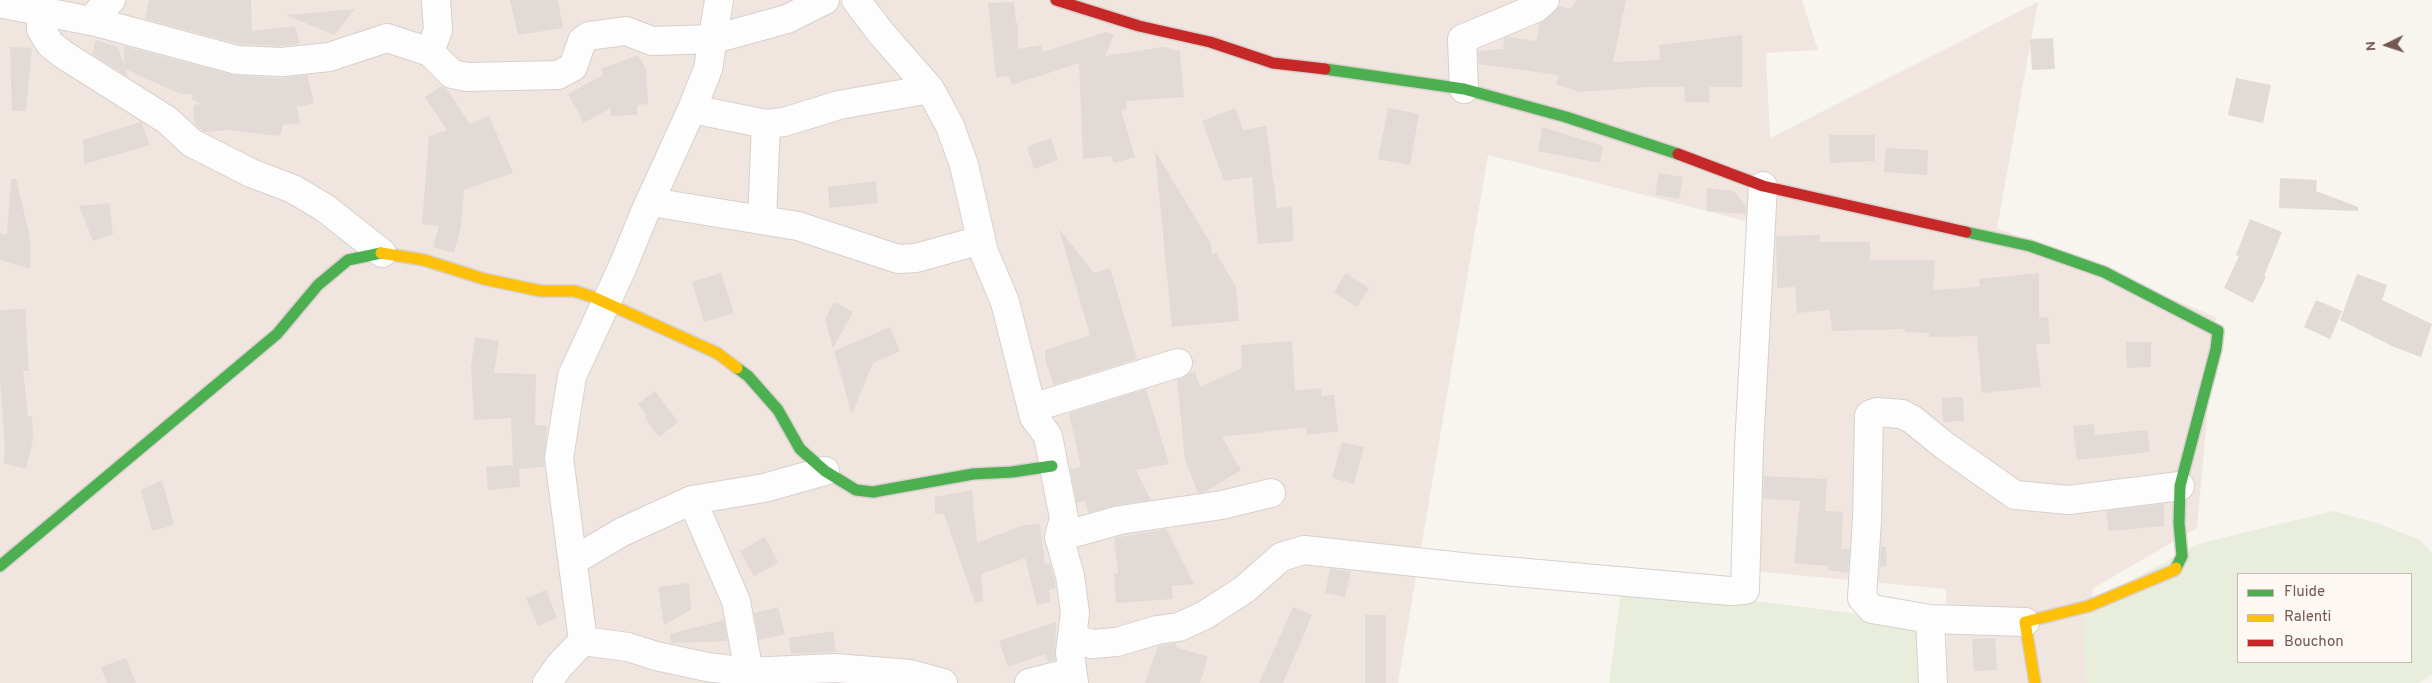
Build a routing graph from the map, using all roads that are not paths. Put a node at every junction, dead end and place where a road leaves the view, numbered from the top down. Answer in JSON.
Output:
{"nodes":[{"id":1,"x":111,"y":0,"type":"edge"},
{"id":2,"x":436,"y":0,"type":"edge"},
{"id":3,"x":719,"y":0,"type":"edge"},
{"id":4,"x":824,"y":0,"type":"edge"},
{"id":5,"x":856,"y":0,"type":"edge"},
{"id":6,"x":1056,"y":0,"type":"edge"},
{"id":7,"x":1545,"y":0,"type":"edge"},
{"id":8,"x":3,"y":4,"type":"edge"},
{"id":9,"x":42,"y":12,"type":"junction"},
{"id":10,"x":96,"y":22,"type":"junction"},
{"id":11,"x":714,"y":39,"type":"junction"},
{"id":12,"x":430,"y":52,"type":"junction"},
{"id":13,"x":930,"y":89,"type":"junction"},
{"id":14,"x":1464,"y":89,"type":"junction"},
{"id":15,"x":692,"y":109,"type":"junction"},
{"id":16,"x":766,"y":124,"type":"junction"},
{"id":17,"x":1763,"y":186,"type":"junction"},
{"id":18,"x":650,"y":202,"type":"junction"},
{"id":19,"x":762,"y":220,"type":"junction"},
{"id":20,"x":981,"y":240,"type":"junction"},
{"id":21,"x":382,"y":253,"type":"junction"},
{"id":22,"x":606,"y":301,"type":"junction"},
{"id":23,"x":1178,"y":363,"type":"dead end"},
{"id":24,"x":1032,"y":408,"type":"junction"},
{"id":25,"x":1052,"y":466,"type":"junction"},
{"id":26,"x":825,"y":471,"type":"junction"},
{"id":27,"x":2180,"y":486,"type":"junction"},
{"id":28,"x":1271,"y":493,"type":"dead end"},
{"id":29,"x":692,"y":500,"type":"junction"},
{"id":30,"x":1059,"y":537,"type":"junction"},
{"id":31,"x":573,"y":562,"type":"junction"},
{"id":32,"x":0,"y":566,"type":"edge"},
{"id":33,"x":1930,"y":619,"type":"junction"},
{"id":34,"x":2025,"y":622,"type":"junction"},
{"id":35,"x":1072,"y":638,"type":"junction"},
{"id":36,"x":583,"y":641,"type":"junction"},
{"id":37,"x":749,"y":672,"type":"junction"},
{"id":38,"x":1073,"y":678,"type":"edge"},
{"id":39,"x":547,"y":683,"type":"edge"},
{"id":40,"x":943,"y":683,"type":"edge"},
{"id":41,"x":1029,"y":683,"type":"edge"},
{"id":42,"x":1933,"y":683,"type":"edge"},
{"id":43,"x":2034,"y":683,"type":"edge"}],
"edges":[{"from":1,"to":10,"type":"street"},
{"from":2,"to":12,"type":"street"},
{"from":3,"to":11,"type":"street"},
{"from":4,"to":11,"type":"street"},
{"from":5,"to":13,"type":"street"},
{"from":6,"to":14,"type":"street"},
{"from":7,"to":14,"type":"street"},
{"from":8,"to":9,"type":"street"},
{"from":9,"to":10,"type":"street"},
{"from":9,"to":21,"type":"street"},
{"from":10,"to":12,"type":"street"},
{"from":11,"to":12,"type":"street"},
{"from":11,"to":15,"type":"street"},
{"from":13,"to":16,"type":"street"},
{"from":13,"to":20,"type":"street"},
{"from":14,"to":17,"type":"street"},
{"from":15,"to":16,"type":"street"},
{"from":15,"to":18,"type":"street"},
{"from":16,"to":19,"type":"street"},
{"from":17,"to":27,"type":"street"},
{"from":17,"to":35,"type":"street"},
{"from":18,"to":19,"type":"street"},
{"from":18,"to":22,"type":"street"},
{"from":19,"to":20,"type":"street"},
{"from":20,"to":24,"type":"street"},
{"from":21,"to":22,"type":"street"},
{"from":21,"to":32,"type":"street"},
{"from":22,"to":26,"type":"street"},
{"from":22,"to":31,"type":"street"},
{"from":23,"to":24,"type":"street"},
{"from":24,"to":25,"type":"street"},
{"from":25,"to":26,"type":"street"},
{"from":25,"to":30,"type":"street"},
{"from":26,"to":29,"type":"street"},
{"from":27,"to":33,"type":"street"},
{"from":27,"to":34,"type":"street"},
{"from":28,"to":30,"type":"street"},
{"from":29,"to":31,"type":"street"},
{"from":29,"to":37,"type":"street"},
{"from":30,"to":35,"type":"street"},
{"from":31,"to":36,"type":"street"},
{"from":33,"to":34,"type":"street"},
{"from":33,"to":42,"type":"street"},
{"from":34,"to":43,"type":"street"},
{"from":35,"to":38,"type":"street"},
{"from":36,"to":37,"type":"street"},
{"from":36,"to":39,"type":"street"},
{"from":37,"to":40,"type":"street"},
{"from":38,"to":41,"type":"street"}]}
